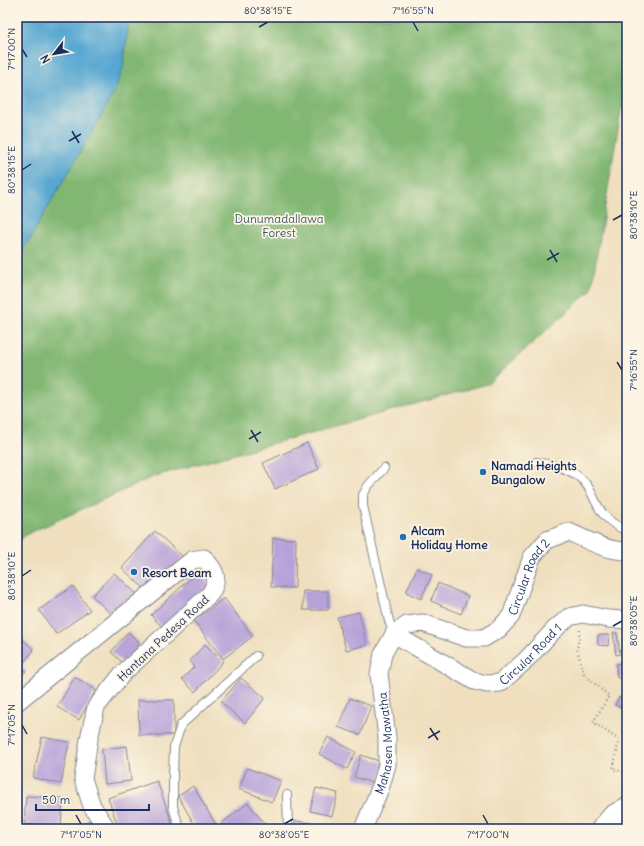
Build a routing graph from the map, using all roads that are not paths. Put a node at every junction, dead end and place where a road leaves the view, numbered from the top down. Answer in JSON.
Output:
{"nodes":[{"id":1,"x":536,"y":462,"type":"dead end"},
{"id":2,"x":384,"y":468,"type":"dead end"},
{"id":3,"x":627,"y":531,"type":"edge"},
{"id":4,"x":627,"y":551,"type":"edge"},
{"id":5,"x":627,"y":620,"type":"edge"},
{"id":6,"x":394,"y":634,"type":"junction"},
{"id":7,"x":256,"y":656,"type":"dead end"},
{"id":8,"x":17,"y":702,"type":"edge"},
{"id":9,"x":287,"y":795,"type":"dead end"},
{"id":10,"x":627,"y":808,"type":"edge"},
{"id":11,"x":106,"y":829,"type":"edge"},
{"id":12,"x":180,"y":829,"type":"edge"},
{"id":13,"x":288,"y":829,"type":"edge"},
{"id":14,"x":363,"y":829,"type":"edge"},
{"id":15,"x":602,"y":829,"type":"edge"}],
"edges":[{"from":1,"to":3,"type":"lane"},
{"from":2,"to":6,"type":"lane"},
{"from":4,"to":6,"type":"street","name":"Circular Road 2"},
{"from":5,"to":6,"type":"street","name":"Circular Road 1"},
{"from":6,"to":14,"type":"street","name":"Mahasen Mawatha"},
{"from":7,"to":12,"type":"lane"},
{"from":8,"to":11,"type":"street","name":"Hantana Pedesa Road"},
{"from":9,"to":13,"type":"lane"},
{"from":10,"to":15,"type":"street"}]}
